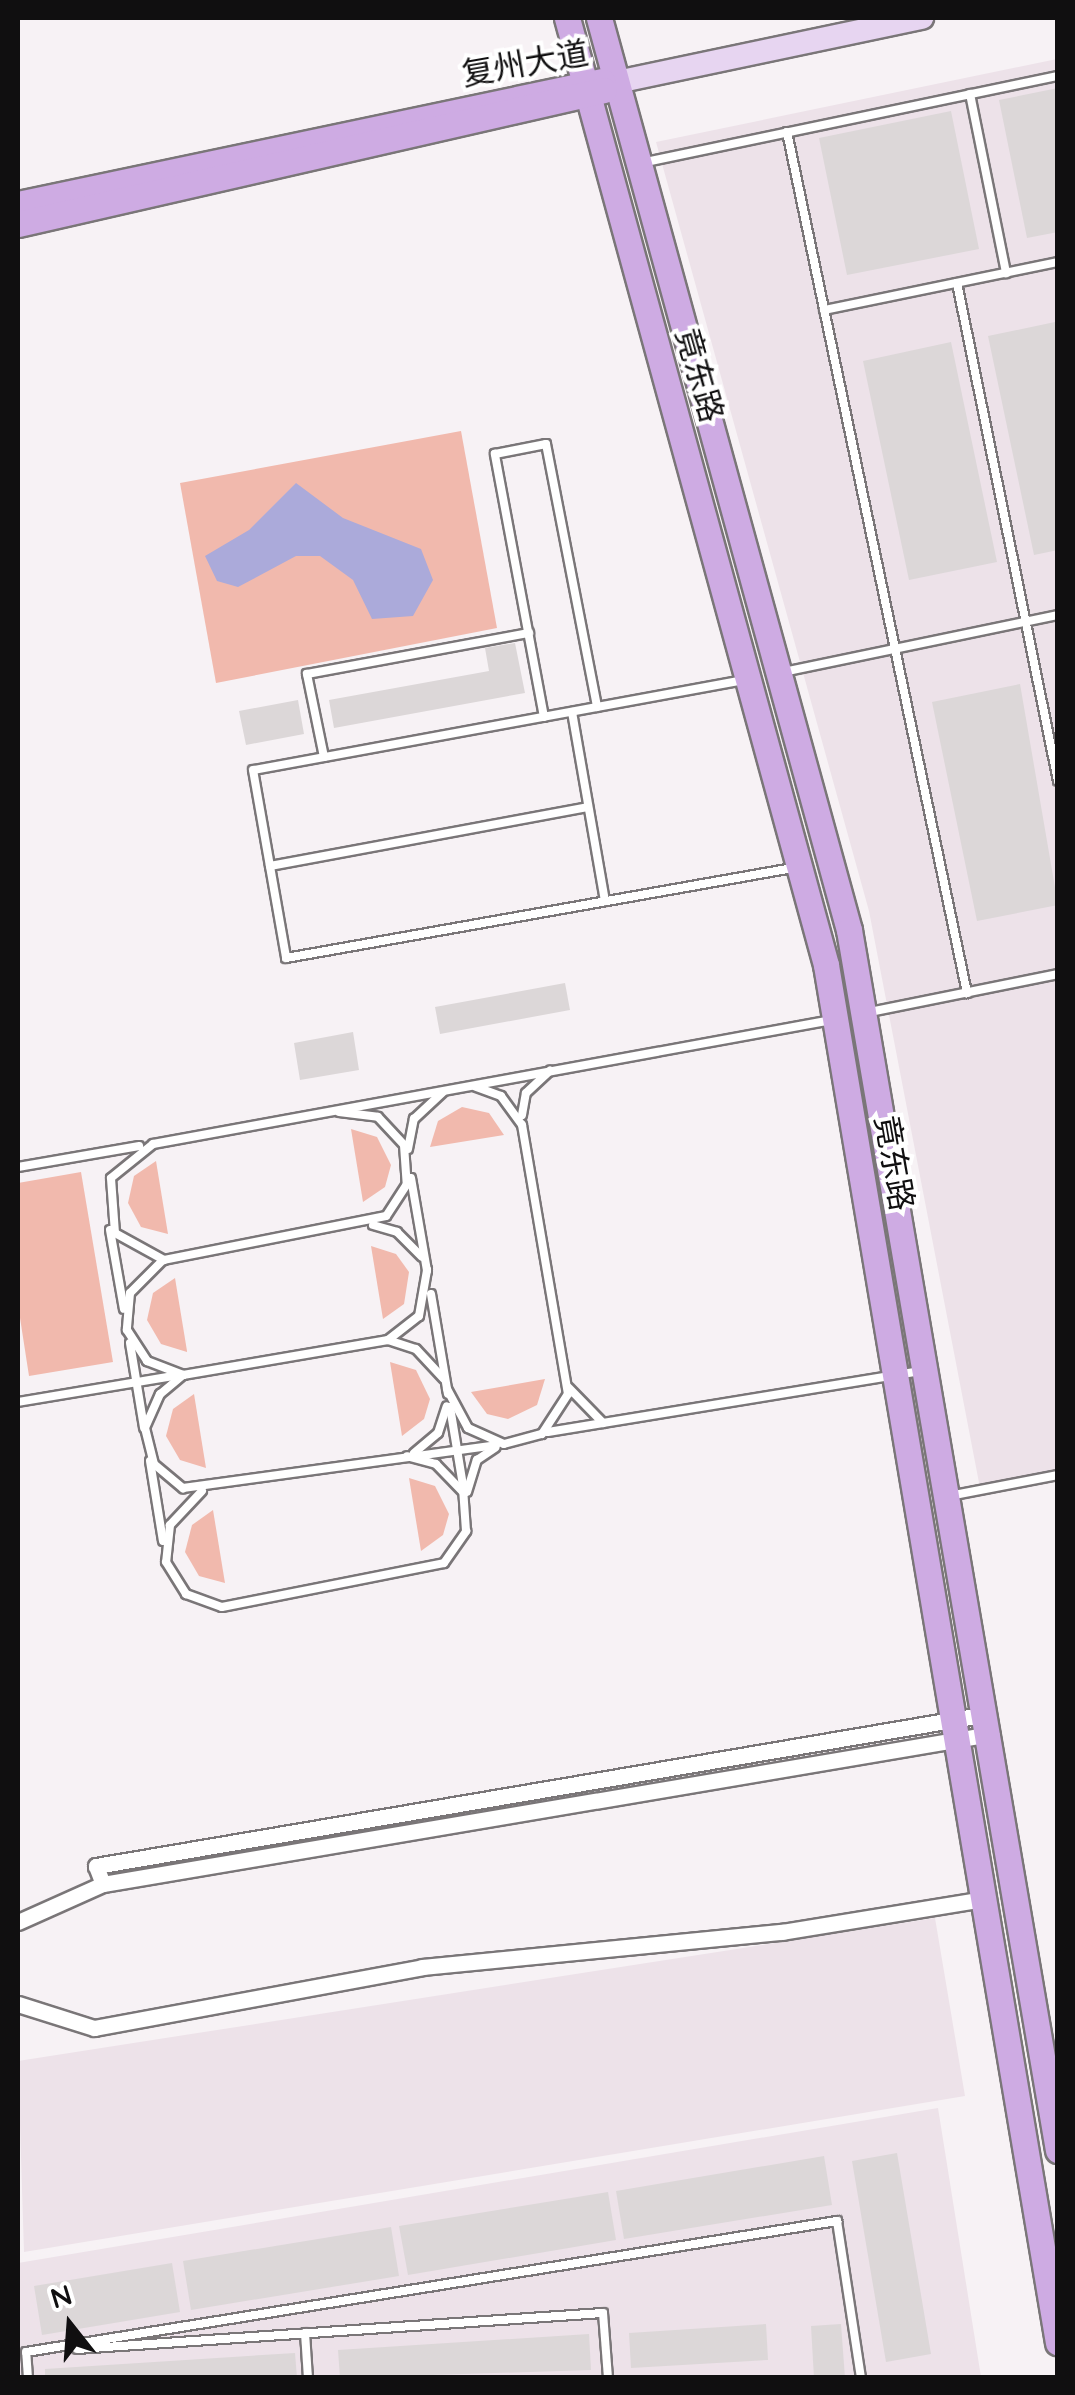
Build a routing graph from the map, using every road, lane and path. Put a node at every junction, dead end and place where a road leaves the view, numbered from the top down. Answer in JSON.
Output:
{"nodes":[{"id":1,"x":567,"y":18,"type":"edge"},
{"id":2,"x":599,"y":18,"type":"edge"},
{"id":3,"x":922,"y":18,"type":"edge"},
{"id":4,"x":1058,"y":76,"type":"edge"},
{"id":5,"x":616,"y":82,"type":"junction"},
{"id":6,"x":587,"y":90,"type":"junction"},
{"id":7,"x":970,"y":94,"type":"junction"},
{"id":8,"x":787,"y":132,"type":"junction"},
{"id":9,"x":641,"y":164,"type":"junction"},
{"id":10,"x":18,"y":204,"type":"edge"},
{"id":11,"x":18,"y":224,"type":"edge"},
{"id":12,"x":1057,"y":264,"type":"edge"},
{"id":13,"x":1006,"y":273,"type":"junction"},
{"id":14,"x":957,"y":283,"type":"junction"},
{"id":15,"x":824,"y":310,"type":"junction"},
{"id":16,"x":1058,"y":615,"type":"edge"},
{"id":17,"x":1026,"y":622,"type":"junction"},
{"id":18,"x":529,"y":633,"type":"junction"},
{"id":19,"x":895,"y":648,"type":"junction"},
{"id":20,"x":783,"y":672,"type":"junction"},
{"id":21,"x":752,"y":679,"type":"junction"},
{"id":22,"x":597,"y":707,"type":"junction"},
{"id":23,"x":572,"y":712,"type":"junction"},
{"id":24,"x":544,"y":717,"type":"junction"},
{"id":25,"x":324,"y":757,"type":"junction"},
{"id":26,"x":1058,"y":781,"type":"edge"},
{"id":27,"x":588,"y":808,"type":"junction"},
{"id":28,"x":270,"y":866,"type":"junction"},
{"id":29,"x":802,"y":866,"type":"junction"},
{"id":30,"x":604,"y":901,"type":"junction"},
{"id":31,"x":1058,"y":974,"type":"edge"},
{"id":32,"x":967,"y":993,"type":"junction"},
{"id":33,"x":867,"y":1013,"type":"junction"},
{"id":34,"x":837,"y":1019,"type":"junction"},
{"id":35,"x":555,"y":1068,"type":"junction"},
{"id":36,"x":463,"y":1086,"type":"junction"},
{"id":37,"x":339,"y":1112,"type":"junction"},
{"id":38,"x":522,"y":1125,"type":"junction"},
{"id":39,"x":153,"y":1144,"type":"junction"},
{"id":40,"x":409,"y":1164,"type":"junction"},
{"id":41,"x":18,"y":1167,"type":"edge"},
{"id":42,"x":108,"y":1215,"type":"junction"},
{"id":43,"x":368,"y":1225,"type":"junction"},
{"id":44,"x":164,"y":1260,"type":"junction"},
{"id":45,"x":428,"y":1275,"type":"junction"},
{"id":46,"x":128,"y":1330,"type":"junction"},
{"id":47,"x":388,"y":1340,"type":"junction"},
{"id":48,"x":927,"y":1370,"type":"junction"},
{"id":49,"x":183,"y":1374,"type":"junction"},
{"id":50,"x":900,"y":1374,"type":"junction"},
{"id":51,"x":136,"y":1382,"type":"junction"},
{"id":52,"x":568,"y":1383,"type":"junction"},
{"id":53,"x":447,"y":1390,"type":"junction"},
{"id":54,"x":18,"y":1402,"type":"edge"},
{"id":55,"x":603,"y":1423,"type":"junction"},
{"id":56,"x":543,"y":1433,"type":"junction"},
{"id":57,"x":511,"y":1443,"type":"junction"},
{"id":58,"x":147,"y":1447,"type":"junction"},
{"id":59,"x":457,"y":1450,"type":"junction"},
{"id":60,"x":407,"y":1456,"type":"junction"},
{"id":61,"x":1058,"y":1475,"type":"edge"},
{"id":62,"x":202,"y":1491,"type":"junction"},
{"id":63,"x":950,"y":1496,"type":"junction"},
{"id":64,"x":468,"y":1511,"type":"junction"},
{"id":65,"x":166,"y":1562,"type":"junction"},
{"id":66,"x":989,"y":1724,"type":"junction"},
{"id":67,"x":958,"y":1730,"type":"junction"},
{"id":68,"x":983,"y":1899,"type":"junction"},
{"id":69,"x":18,"y":1922,"type":"edge"},
{"id":70,"x":18,"y":2004,"type":"edge"},
{"id":71,"x":1052,"y":2077,"type":"edge"},
{"id":72,"x":1058,"y":2150,"type":"edge"},
{"id":73,"x":304,"y":2333,"type":"junction"},
{"id":74,"x":1058,"y":2343,"type":"edge"},
{"id":75,"x":22,"y":2352,"type":"edge"},
{"id":76,"x":28,"y":2378,"type":"edge"},
{"id":77,"x":308,"y":2378,"type":"edge"},
{"id":78,"x":608,"y":2378,"type":"edge"},
{"id":79,"x":861,"y":2378,"type":"edge"}],
"edges":[{"from":1,"to":6,"type":"main road","name":"竟东路"},
{"from":2,"to":5,"type":"main road","name":"竟东路"},
{"from":3,"to":5,"type":"street"},
{"from":4,"to":7,"type":"lane"},
{"from":5,"to":6,"type":"main road","name":"复州大道"},
{"from":5,"to":9,"type":"main road","name":"竟东路"},
{"from":6,"to":10,"type":"main road","name":"复州大道"},
{"from":6,"to":11,"type":"main road","name":"复州大道"},
{"from":6,"to":21,"type":"main road","name":"竟东路"},
{"from":7,"to":8,"type":"lane"},
{"from":7,"to":13,"type":"lane"},
{"from":8,"to":9,"type":"lane"},
{"from":8,"to":15,"type":"lane"},
{"from":9,"to":20,"type":"main road","name":"竟东路"},
{"from":12,"to":13,"type":"lane"},
{"from":13,"to":14,"type":"lane"},
{"from":14,"to":15,"type":"lane"},
{"from":14,"to":17,"type":"lane"},
{"from":15,"to":19,"type":"lane"},
{"from":16,"to":17,"type":"lane"},
{"from":17,"to":19,"type":"lane"},
{"from":17,"to":26,"type":"lane"},
{"from":18,"to":22,"type":"lane"},
{"from":18,"to":24,"type":"lane"},
{"from":18,"to":25,"type":"lane"},
{"from":19,"to":20,"type":"lane"},
{"from":19,"to":32,"type":"lane"},
{"from":20,"to":33,"type":"main road","name":"竟东路"},
{"from":21,"to":22,"type":"lane"},
{"from":21,"to":29,"type":"main road","name":"竟东路"},
{"from":22,"to":23,"type":"lane"},
{"from":23,"to":24,"type":"lane"},
{"from":23,"to":27,"type":"lane"},
{"from":24,"to":25,"type":"lane"},
{"from":25,"to":28,"type":"lane"},
{"from":27,"to":28,"type":"lane"},
{"from":27,"to":30,"type":"lane"},
{"from":28,"to":30,"type":"lane"},
{"from":29,"to":30,"type":"lane"},
{"from":29,"to":34,"type":"main road","name":"竟东路"},
{"from":31,"to":32,"type":"lane"},
{"from":32,"to":33,"type":"lane"},
{"from":33,"to":34,"type":"lane"},
{"from":33,"to":48,"type":"main road","name":"竟东路"},
{"from":34,"to":35,"type":"lane"},
{"from":34,"to":50,"type":"main road","name":"竟东路"},
{"from":35,"to":36,"type":"lane"},
{"from":35,"to":38,"type":"lane"},
{"from":36,"to":37,"type":"lane"},
{"from":36,"to":38,"type":"lane"},
{"from":36,"to":40,"type":"lane"},
{"from":37,"to":39,"type":"lane"},
{"from":37,"to":40,"type":"lane"},
{"from":38,"to":52,"type":"lane"},
{"from":39,"to":41,"type":"lane"},
{"from":39,"to":42,"type":"lane"},
{"from":40,"to":43,"type":"lane"},
{"from":40,"to":45,"type":"lane"},
{"from":42,"to":44,"type":"lane"},
{"from":42,"to":46,"type":"lane"},
{"from":43,"to":44,"type":"lane"},
{"from":43,"to":45,"type":"lane"},
{"from":44,"to":46,"type":"lane"},
{"from":45,"to":47,"type":"lane"},
{"from":45,"to":53,"type":"lane"},
{"from":46,"to":49,"type":"lane"},
{"from":46,"to":51,"type":"lane"},
{"from":47,"to":49,"type":"lane"},
{"from":47,"to":53,"type":"lane"},
{"from":48,"to":50,"type":"lane"},
{"from":48,"to":63,"type":"main road","name":"竟东路"},
{"from":49,"to":51,"type":"lane"},
{"from":49,"to":58,"type":"lane"},
{"from":50,"to":55,"type":"lane"},
{"from":50,"to":67,"type":"main road","name":"竟东路"},
{"from":51,"to":54,"type":"lane"},
{"from":51,"to":58,"type":"lane"},
{"from":52,"to":55,"type":"lane"},
{"from":52,"to":56,"type":"lane"},
{"from":53,"to":57,"type":"lane"},
{"from":53,"to":59,"type":"lane"},
{"from":53,"to":60,"type":"lane"},
{"from":55,"to":56,"type":"lane"},
{"from":56,"to":57,"type":"lane"},
{"from":57,"to":59,"type":"lane"},
{"from":57,"to":64,"type":"lane"},
{"from":58,"to":62,"type":"lane"},
{"from":58,"to":65,"type":"lane"},
{"from":59,"to":60,"type":"lane"},
{"from":59,"to":64,"type":"lane"},
{"from":60,"to":62,"type":"lane"},
{"from":60,"to":64,"type":"lane"},
{"from":61,"to":63,"type":"lane"},
{"from":62,"to":65,"type":"lane"},
{"from":63,"to":66,"type":"main road","name":"竟东路"},
{"from":64,"to":65,"type":"lane"},
{"from":66,"to":67,"type":"street"},
{"from":66,"to":71,"type":"main road","name":"竟东路"},
{"from":67,"to":68,"type":"main road","name":"竟东路"},
{"from":67,"to":69,"type":"street"},
{"from":68,"to":70,"type":"street"},
{"from":68,"to":74,"type":"main road","name":"竟东路"},
{"from":71,"to":72,"type":"main road","name":"竟东路"},
{"from":73,"to":75,"type":"lane"},
{"from":73,"to":77,"type":"lane"},
{"from":73,"to":78,"type":"lane"},
{"from":75,"to":76,"type":"lane"},
{"from":75,"to":79,"type":"lane"}]}
